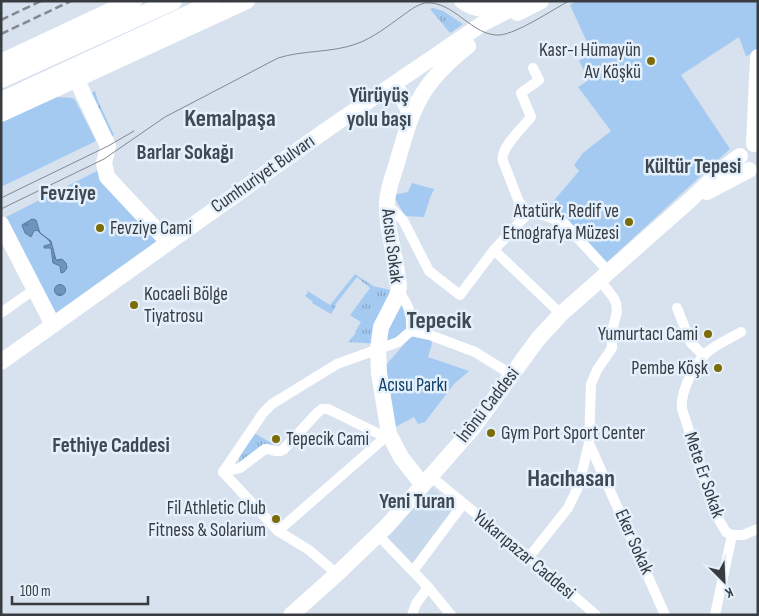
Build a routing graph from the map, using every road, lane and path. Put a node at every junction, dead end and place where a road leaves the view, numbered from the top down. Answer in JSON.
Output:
{"nodes":[{"id":1,"x":133,"y":1,"type":"edge"},
{"id":2,"x":172,"y":1,"type":"edge"},
{"id":3,"x":199,"y":1,"type":"edge"},
{"id":4,"x":215,"y":1,"type":"edge"},
{"id":5,"x":247,"y":1,"type":"edge"},
{"id":6,"x":462,"y":1,"type":"edge"},
{"id":7,"x":526,"y":1,"type":"edge"},
{"id":8,"x":541,"y":1,"type":"edge"},
{"id":9,"x":510,"y":9,"type":"junction"},
{"id":10,"x":178,"y":18,"type":"junction"},
{"id":11,"x":81,"y":26,"type":"junction"},
{"id":12,"x":1,"y":54,"type":"edge"},
{"id":13,"x":758,"y":57,"type":"edge"},
{"id":14,"x":1,"y":63,"type":"edge"},
{"id":15,"x":533,"y":68,"type":"dead end"},
{"id":16,"x":74,"y":74,"type":"junction"},
{"id":17,"x":757,"y":76,"type":"edge"},
{"id":18,"x":1,"y":79,"type":"edge"},
{"id":19,"x":392,"y":86,"type":"junction"},
{"id":20,"x":1,"y":100,"type":"edge"},
{"id":21,"x":1,"y":114,"type":"edge"},
{"id":22,"x":411,"y":116,"type":"junction"},
{"id":23,"x":757,"y":144,"type":"edge"},
{"id":24,"x":749,"y":164,"type":"edge"},
{"id":25,"x":386,"y":203,"type":"junction"},
{"id":26,"x":528,"y":213,"type":"junction"},
{"id":27,"x":1,"y":224,"type":"edge"},
{"id":28,"x":168,"y":242,"type":"junction"},
{"id":29,"x":494,"y":250,"type":"junction"},
{"id":30,"x":604,"y":275,"type":"junction"},
{"id":31,"x":35,"y":288,"type":"junction"},
{"id":32,"x":399,"y":292,"type":"junction"},
{"id":33,"x":677,"y":308,"type":"dead end"},
{"id":34,"x":1,"y":313,"type":"edge"},
{"id":35,"x":561,"y":314,"type":"junction"},
{"id":36,"x":53,"y":325,"type":"junction"},
{"id":37,"x":411,"y":331,"type":"junction"},
{"id":38,"x":741,"y":332,"type":"dead end"},
{"id":39,"x":378,"y":349,"type":"junction"},
{"id":40,"x":704,"y":356,"type":"junction"},
{"id":41,"x":1,"y":362,"type":"edge"},
{"id":42,"x":512,"y":376,"type":"junction"},
{"id":43,"x":389,"y":434,"type":"junction"},
{"id":44,"x":589,"y":443,"type":"junction"},
{"id":45,"x":223,"y":472,"type":"junction"},
{"id":46,"x":426,"y":480,"type":"junction"},
{"id":47,"x":463,"y":504,"type":"junction"},
{"id":48,"x":758,"y":529,"type":"edge"},
{"id":49,"x":278,"y":531,"type":"junction"},
{"id":50,"x":378,"y":535,"type":"junction"},
{"id":51,"x":738,"y":535,"type":"junction"},
{"id":52,"x":529,"y":557,"type":"junction"},
{"id":53,"x":413,"y":571,"type":"junction"},
{"id":54,"x":337,"y":574,"type":"junction"},
{"id":55,"x":428,"y":587,"type":"junction"},
{"id":56,"x":291,"y":615,"type":"edge"},
{"id":57,"x":412,"y":615,"type":"edge"},
{"id":58,"x":451,"y":615,"type":"edge"},
{"id":59,"x":596,"y":615,"type":"edge"},
{"id":60,"x":665,"y":615,"type":"edge"},
{"id":61,"x":715,"y":615,"type":"edge"}],
"edges":[{"from":1,"to":11,"type":"highway"},
{"from":2,"to":18,"type":"highway"},
{"from":3,"to":10,"type":"main road"},
{"from":4,"to":10,"type":"main road"},
{"from":5,"to":16,"type":"main road"},
{"from":6,"to":9,"type":"main road"},
{"from":7,"to":9,"type":"main road","name":"Cumhuriyet Bulvarı"},
{"from":8,"to":22,"type":"main road","name":"Acısu Sokak"},
{"from":9,"to":19,"type":"main road","name":"Cumhuriyet Bulvarı"},
{"from":10,"to":16,"type":"main road"},
{"from":11,"to":12,"type":"highway"},
{"from":11,"to":14,"type":"highway"},
{"from":13,"to":17,"type":"main road"},
{"from":15,"to":26,"type":"street"},
{"from":16,"to":20,"type":"main road"},
{"from":16,"to":21,"type":"main road"},
{"from":16,"to":28,"type":"main road"},
{"from":17,"to":23,"type":"main road"},
{"from":19,"to":22,"type":"main road"},
{"from":19,"to":28,"type":"main road","name":"Cumhuriyet Bulvarı"},
{"from":22,"to":25,"type":"main road","name":"Acısu Sokak"},
{"from":23,"to":24,"type":"main road","name":"İnönü Caddesi"},
{"from":24,"to":30,"type":"main road","name":"İnönü Caddesi"},
{"from":25,"to":29,"type":"street"},
{"from":25,"to":32,"type":"main road","name":"Acısu Sokak"},
{"from":26,"to":29,"type":"street"},
{"from":26,"to":30,"type":"street"},
{"from":27,"to":31,"type":"main road"},
{"from":28,"to":36,"type":"main road","name":"Cumhuriyet Bulvarı"},
{"from":29,"to":35,"type":"street"},
{"from":30,"to":35,"type":"main road","name":"İnönü Caddesi"},
{"from":30,"to":44,"type":"street"},
{"from":31,"to":34,"type":"street"},
{"from":31,"to":36,"type":"main road"},
{"from":32,"to":37,"type":"street"},
{"from":32,"to":39,"type":"main road","name":"Acısu Sokak"},
{"from":33,"to":40,"type":"street"},
{"from":35,"to":42,"type":"main road","name":"İnönü Caddesi"},
{"from":36,"to":41,"type":"main road","name":"Cumhuriyet Bulvarı"},
{"from":37,"to":39,"type":"street"},
{"from":37,"to":42,"type":"street"},
{"from":38,"to":40,"type":"street"},
{"from":39,"to":43,"type":"main road","name":"Acısu Sokak"},
{"from":39,"to":45,"type":"street"},
{"from":40,"to":51,"type":"street","name":"Mete Er Sokak"},
{"from":42,"to":46,"type":"main road","name":"İnönü Caddesi"},
{"from":43,"to":45,"type":"street"},
{"from":43,"to":46,"type":"main road","name":"Acısu Sokak"},
{"from":43,"to":49,"type":"street"},
{"from":44,"to":52,"type":"street"},
{"from":44,"to":60,"type":"street","name":"Eker Sokak"},
{"from":45,"to":49,"type":"street"},
{"from":46,"to":47,"type":"street","name":"Yukarıpazar Caddesi"},
{"from":46,"to":50,"type":"main road","name":"İnönü Caddesi"},
{"from":47,"to":52,"type":"street","name":"Yukarıpazar Caddesi"},
{"from":47,"to":53,"type":"street"},
{"from":48,"to":51,"type":"street"},
{"from":49,"to":54,"type":"street"},
{"from":50,"to":53,"type":"street"},
{"from":50,"to":54,"type":"main road","name":"İnönü Caddesi"},
{"from":51,"to":61,"type":"street"},
{"from":52,"to":59,"type":"street","name":"Yukarıpazar Caddesi"},
{"from":53,"to":55,"type":"street"},
{"from":54,"to":56,"type":"main road","name":"İnönü Caddesi"},
{"from":55,"to":57,"type":"street"},
{"from":55,"to":58,"type":"street"}]}
